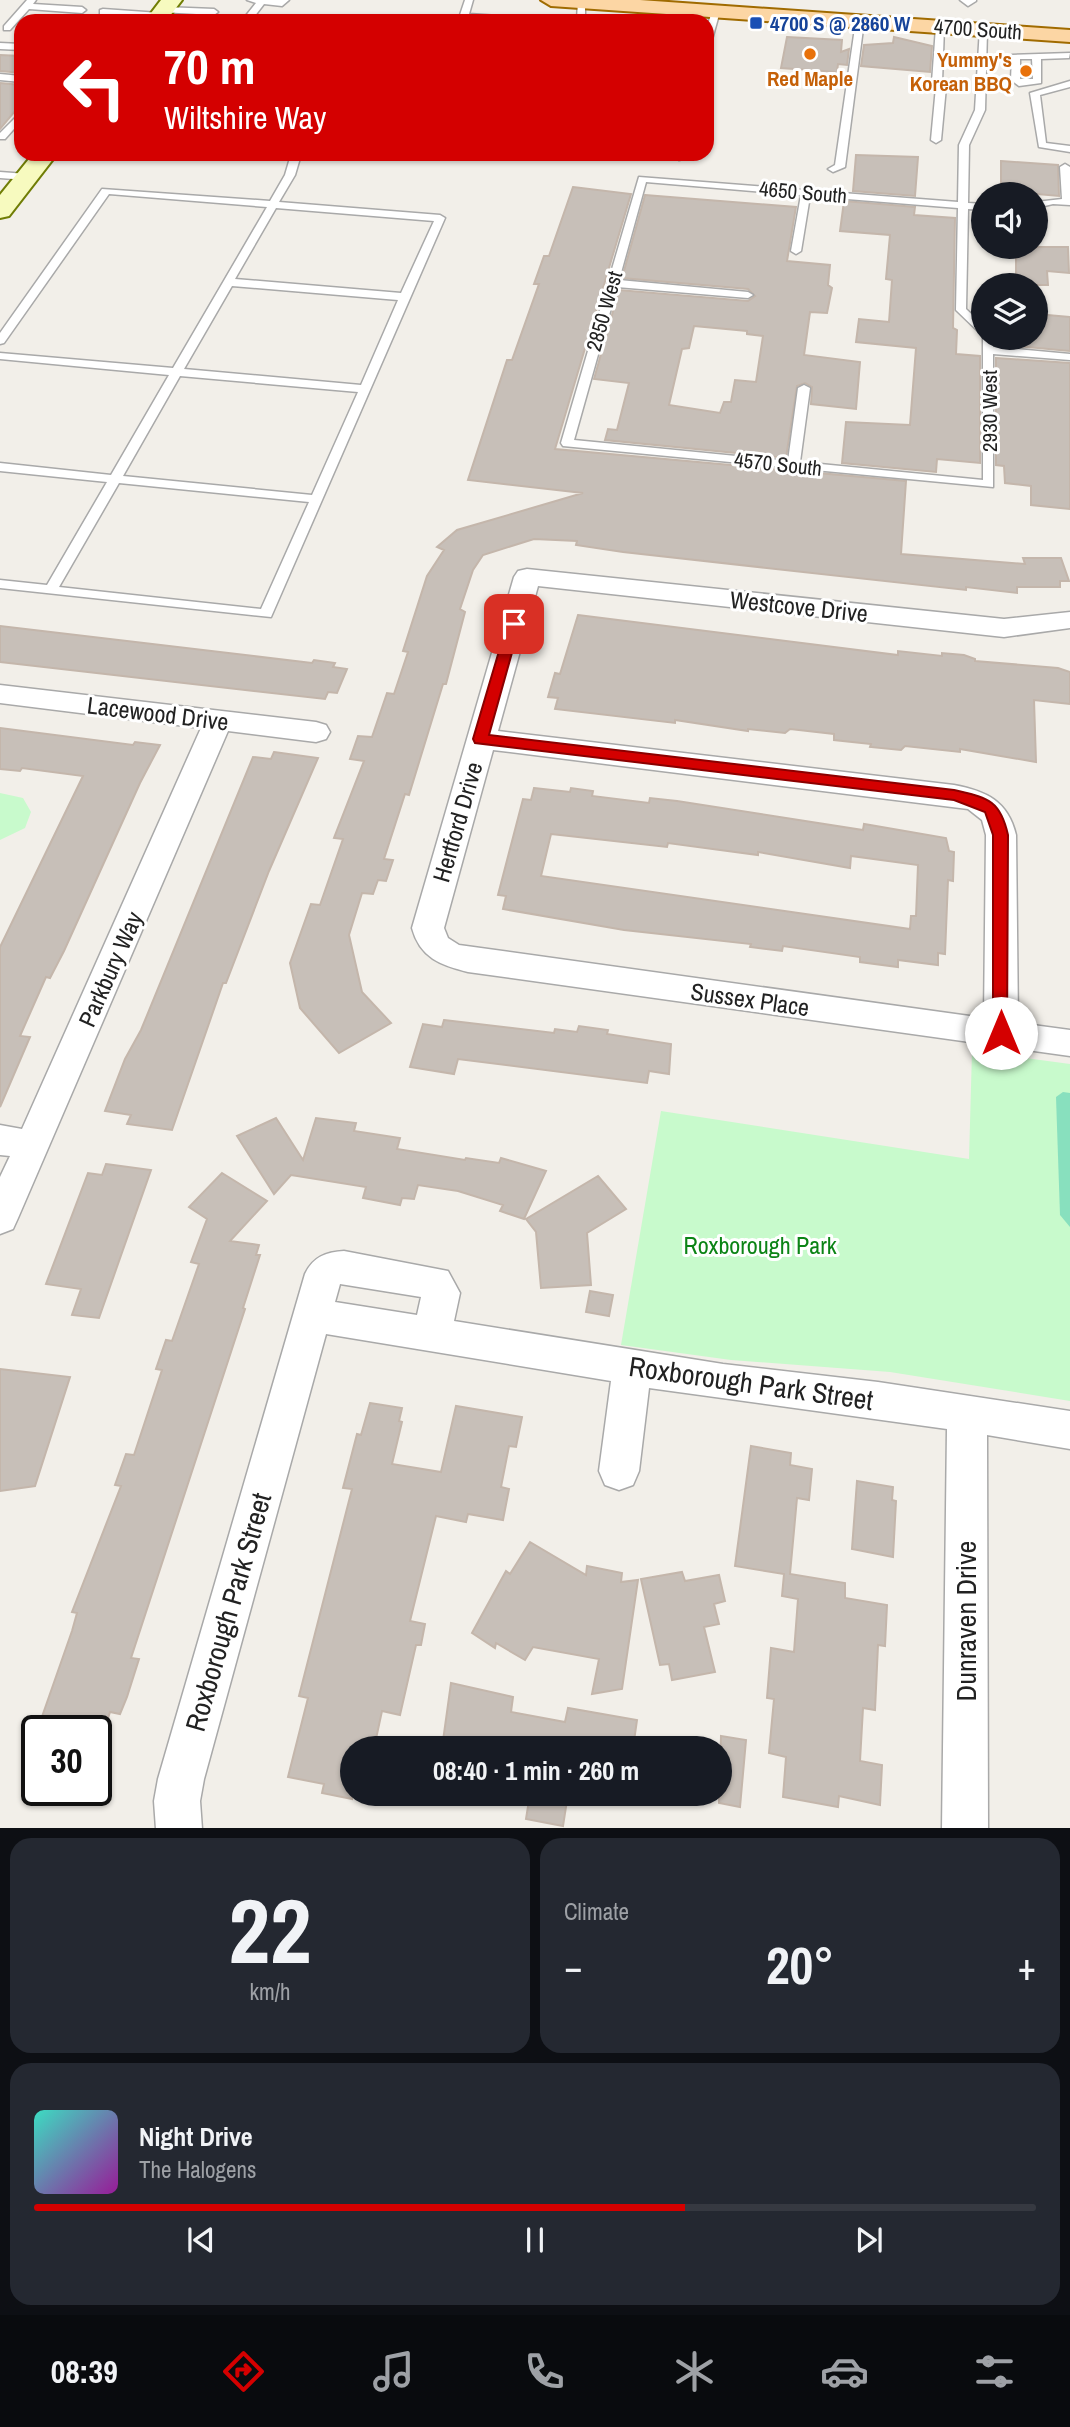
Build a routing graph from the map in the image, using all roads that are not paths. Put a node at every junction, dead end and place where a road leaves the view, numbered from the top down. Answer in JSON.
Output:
{"nodes":[{"id":1,"x":285,"y":0,"type":"edge"},
{"id":2,"x":551,"y":0,"type":"edge"},
{"id":3,"x":30,"y":3,"type":"edge"},
{"id":4,"x":221,"y":4,"type":"dead end"},
{"id":5,"x":581,"y":8,"type":"edge"},
{"id":6,"x":250,"y":9,"type":"edge"},
{"id":7,"x":82,"y":10,"type":"dead end"},
{"id":8,"x":716,"y":11,"type":"junction"},
{"id":9,"x":103,"y":12,"type":"dead end"},
{"id":10,"x":163,"y":12,"type":"edge"},
{"id":11,"x":181,"y":14,"type":"edge"},
{"id":12,"x":208,"y":14,"type":"edge"},
{"id":13,"x":714,"y":18,"type":"edge"},
{"id":14,"x":860,"y":21,"type":"junction"},
{"id":15,"x":940,"y":27,"type":"junction"},
{"id":16,"x":983,"y":30,"type":"junction"},
{"id":17,"x":1069,"y":50,"type":"edge"},
{"id":18,"x":1036,"y":56,"type":"junction"},
{"id":19,"x":1070,"y":84,"type":"edge"},
{"id":20,"x":1040,"y":87,"type":"junction"},
{"id":21,"x":936,"y":141,"type":"dead end"},
{"id":22,"x":1070,"y":149,"type":"edge"},
{"id":23,"x":40,"y":161,"type":"edge"},
{"id":24,"x":294,"y":161,"type":"edge"},
{"id":25,"x":1065,"y":167,"type":"dead end"},
{"id":26,"x":833,"y":169,"type":"dead end"},
{"id":27,"x":0,"y":175,"type":"edge"},
{"id":28,"x":27,"y":177,"type":"junction"},
{"id":29,"x":642,"y":179,"type":"joint"},
{"id":30,"x":806,"y":192,"type":"junction"},
{"id":31,"x":1069,"y":202,"type":"edge"},
{"id":32,"x":273,"y":204,"type":"junction"},
{"id":33,"x":1048,"y":204,"type":"edge"},
{"id":34,"x":964,"y":205,"type":"junction"},
{"id":35,"x":971,"y":206,"type":"edge"},
{"id":36,"x":0,"y":211,"type":"edge"},
{"id":37,"x":796,"y":251,"type":"dead end"},
{"id":38,"x":228,"y":282,"type":"junction"},
{"id":39,"x":612,"y":283,"type":"junction"},
{"id":40,"x":748,"y":295,"type":"dead end"},
{"id":41,"x":405,"y":298,"type":"junction"},
{"id":42,"x":971,"y":320,"type":"edge"},
{"id":43,"x":0,"y":341,"type":"edge"},
{"id":44,"x":988,"y":350,"type":"edge"},
{"id":45,"x":1026,"y":350,"type":"edge"},
{"id":46,"x":0,"y":356,"type":"edge"},
{"id":47,"x":1070,"y":357,"type":"edge"},
{"id":48,"x":176,"y":372,"type":"junction"},
{"id":49,"x":365,"y":388,"type":"junction"},
{"id":50,"x":804,"y":388,"type":"dead end"},
{"id":51,"x":566,"y":443,"type":"joint"},
{"id":52,"x":794,"y":465,"type":"junction"},
{"id":53,"x":0,"y":467,"type":"edge"},
{"id":54,"x":115,"y":479,"type":"junction"},
{"id":55,"x":989,"y":484,"type":"joint"},
{"id":56,"x":317,"y":499,"type":"junction"},
{"id":57,"x":527,"y":577,"type":"joint"},
{"id":58,"x":0,"y":584,"type":"edge"},
{"id":59,"x":51,"y":590,"type":"junction"},
{"id":60,"x":1070,"y":620,"type":"edge"},
{"id":61,"x":0,"y":694,"type":"edge"},
{"id":62,"x":219,"y":720,"type":"junction"},
{"id":63,"x":316,"y":732,"type":"dead end"},
{"id":64,"x":481,"y":739,"type":"junction"},
{"id":65,"x":433,"y":945,"type":"joint"},
{"id":66,"x":1001,"y":1033,"type":"junction"},
{"id":67,"x":1070,"y":1043,"type":"edge"},
{"id":68,"x":16,"y":1142,"type":"edge"},
{"id":69,"x":0,"y":1218,"type":"edge"},
{"id":70,"x":312,"y":1315,"type":"junction"},
{"id":71,"x":432,"y":1335,"type":"junction"},
{"id":72,"x":632,"y":1368,"type":"junction"},
{"id":73,"x":967,"y":1414,"type":"junction"},
{"id":74,"x":1070,"y":1430,"type":"edge"},
{"id":75,"x":619,"y":1471,"type":"dead end"},
{"id":76,"x":179,"y":1828,"type":"edge"},
{"id":77,"x":965,"y":1828,"type":"edge"}],
"edges":[{"from":1,"to":6,"type":"lane"},
{"from":2,"to":5,"type":"main road","name":"4700 South"},
{"from":3,"to":7,"type":"lane"},
{"from":4,"to":12,"type":"lane"},
{"from":5,"to":8,"type":"main road","name":"4700 South"},
{"from":8,"to":13,"type":"lane"},
{"from":8,"to":14,"type":"main road","name":"4700 South"},
{"from":9,"to":10,"type":"lane"},
{"from":10,"to":11,"type":"lane"},
{"from":14,"to":15,"type":"main road","name":"4700 South"},
{"from":14,"to":26,"type":"lane"},
{"from":15,"to":16,"type":"main road","name":"4700 South"},
{"from":15,"to":21,"type":"lane"},
{"from":16,"to":17,"type":"main road","name":"4700 South"},
{"from":16,"to":34,"type":"lane","name":"2930 West"},
{"from":17,"to":18,"type":"lane"},
{"from":18,"to":20,"type":"lane"},
{"from":18,"to":20,"type":"lane"},
{"from":19,"to":20,"type":"lane"},
{"from":20,"to":22,"type":"lane"},
{"from":23,"to":28,"type":"main road"},
{"from":24,"to":32,"type":"lane"},
{"from":25,"to":31,"type":"lane"},
{"from":27,"to":28,"type":"lane"},
{"from":28,"to":36,"type":"main road"},
{"from":29,"to":30,"type":"lane","name":"4650 South"},
{"from":29,"to":39,"type":"lane","name":"2850 West"},
{"from":30,"to":34,"type":"lane","name":"4650 South"},
{"from":30,"to":37,"type":"lane"},
{"from":31,"to":33,"type":"lane"},
{"from":32,"to":38,"type":"lane"},
{"from":32,"to":41,"type":"lane"},
{"from":32,"to":43,"type":"lane"},
{"from":34,"to":35,"type":"lane","name":"4650 South"},
{"from":34,"to":42,"type":"lane","name":"2930 West"},
{"from":38,"to":41,"type":"lane"},
{"from":38,"to":48,"type":"lane"},
{"from":39,"to":40,"type":"lane"},
{"from":39,"to":51,"type":"lane","name":"2850 West"},
{"from":41,"to":49,"type":"lane"},
{"from":44,"to":55,"type":"lane","name":"2930 West"},
{"from":45,"to":47,"type":"lane"},
{"from":46,"to":48,"type":"lane"},
{"from":48,"to":49,"type":"lane"},
{"from":48,"to":54,"type":"lane"},
{"from":49,"to":56,"type":"lane"},
{"from":50,"to":52,"type":"lane"},
{"from":51,"to":52,"type":"lane","name":"4570 South"},
{"from":52,"to":55,"type":"lane","name":"4570 South"},
{"from":53,"to":54,"type":"lane"},
{"from":54,"to":56,"type":"lane"},
{"from":54,"to":59,"type":"lane"},
{"from":56,"to":59,"type":"lane"},
{"from":57,"to":60,"type":"street","name":"Westcove Drive"},
{"from":57,"to":64,"type":"street","name":"Hertford Drive"},
{"from":58,"to":59,"type":"lane"},
{"from":61,"to":62,"type":"street","name":"Lacewood Drive"},
{"from":62,"to":63,"type":"street","name":"Lacewood Drive"},
{"from":62,"to":68,"type":"street","name":"Parkbury Way"},
{"from":64,"to":65,"type":"street","name":"Hertford Drive"},
{"from":64,"to":66,"type":"street"},
{"from":65,"to":66,"type":"street","name":"Sussex Place"},
{"from":66,"to":67,"type":"street","name":"Sussex Place"},
{"from":68,"to":69,"type":"street","name":"Parkbury Way"},
{"from":70,"to":71,"type":"street","name":"Roxborough Park Street"},
{"from":70,"to":71,"type":"street","name":"Roxborough Park Street"},
{"from":70,"to":76,"type":"street","name":"Roxborough Park Street"},
{"from":71,"to":72,"type":"street","name":"Roxborough Park Street"},
{"from":72,"to":73,"type":"street","name":"Roxborough Park Street"},
{"from":72,"to":75,"type":"street"},
{"from":73,"to":74,"type":"street","name":"Roxborough Park Street"},
{"from":73,"to":77,"type":"street","name":"Dunraven Drive"}]}
